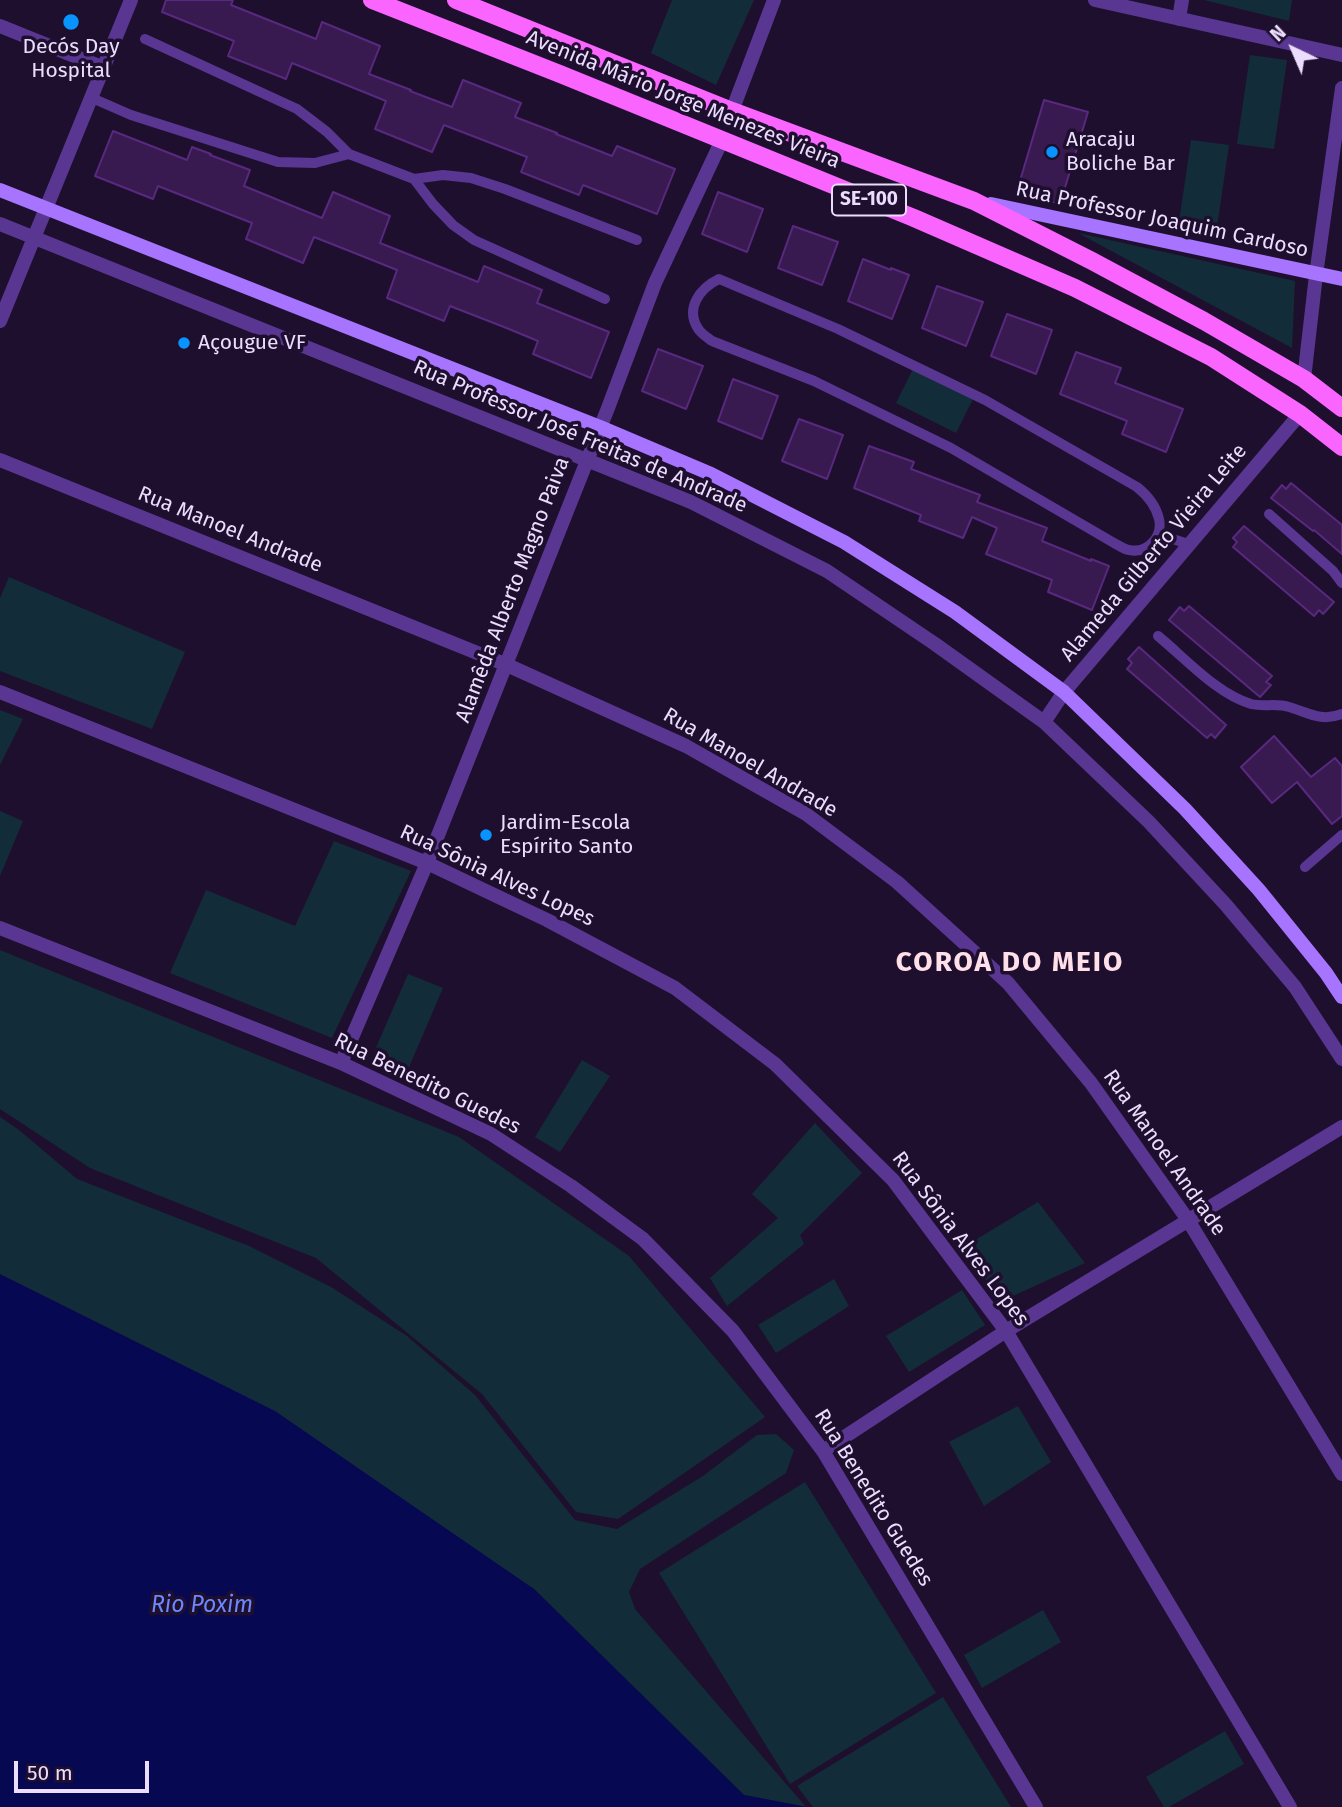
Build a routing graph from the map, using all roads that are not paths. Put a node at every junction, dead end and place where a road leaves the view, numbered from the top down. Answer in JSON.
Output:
{"nodes":[{"id":1,"x":131,"y":0,"type":"edge"},
{"id":2,"x":456,"y":0,"type":"edge"},
{"id":3,"x":774,"y":0,"type":"edge"},
{"id":4,"x":1095,"y":0,"type":"edge"},
{"id":5,"x":1182,"y":0,"type":"edge"},
{"id":6,"x":380,"y":1,"type":"edge"},
{"id":7,"x":1179,"y":19,"type":"junction"},
{"id":8,"x":0,"y":26,"type":"edge"},
{"id":9,"x":145,"y":39,"type":"dead end"},
{"id":10,"x":573,"y":47,"type":"junction"},
{"id":11,"x":1342,"y":55,"type":"edge"},
{"id":12,"x":104,"y":68,"type":"junction"},
{"id":13,"x":560,"y":74,"type":"junction"},
{"id":14,"x":1342,"y":88,"type":"edge"},
{"id":15,"x":92,"y":98,"type":"junction"},
{"id":16,"x":732,"y":111,"type":"junction"},
{"id":17,"x":722,"y":140,"type":"junction"},
{"id":18,"x":349,"y":154,"type":"junction"},
{"id":19,"x":414,"y":179,"type":"junction"},
{"id":20,"x":0,"y":190,"type":"edge"},
{"id":21,"x":974,"y":201,"type":"junction"},
{"id":22,"x":47,"y":209,"type":"junction"},
{"id":23,"x":0,"y":224,"type":"edge"},
{"id":24,"x":35,"y":238,"type":"junction"},
{"id":25,"x":637,"y":240,"type":"dead end"},
{"id":26,"x":1316,"y":275,"type":"junction"},
{"id":27,"x":1342,"y":279,"type":"edge"},
{"id":28,"x":605,"y":299,"type":"dead end"},
{"id":29,"x":0,"y":321,"type":"edge"},
{"id":30,"x":1304,"y":379,"type":"junction"},
{"id":31,"x":1342,"y":408,"type":"edge"},
{"id":32,"x":1300,"y":414,"type":"junction"},
{"id":33,"x":600,"y":427,"type":"junction"},
{"id":34,"x":1342,"y":447,"type":"edge"},
{"id":35,"x":587,"y":459,"type":"junction"},
{"id":36,"x":0,"y":460,"type":"edge"},
{"id":37,"x":1269,"y":514,"type":"dead end"},
{"id":38,"x":1158,"y":534,"type":"junction"},
{"id":39,"x":1188,"y":544,"type":"junction"},
{"id":40,"x":1342,"y":583,"type":"edge"},
{"id":41,"x":1158,"y":636,"type":"dead end"},
{"id":42,"x":507,"y":665,"type":"junction"},
{"id":43,"x":0,"y":692,"type":"edge"},
{"id":44,"x":1064,"y":692,"type":"junction"},
{"id":45,"x":1342,"y":714,"type":"edge"},
{"id":46,"x":1044,"y":722,"type":"junction"},
{"id":47,"x":1342,"y":835,"type":"edge"},
{"id":48,"x":427,"y":863,"type":"junction"},
{"id":49,"x":1305,"y":867,"type":"dead end"},
{"id":50,"x":0,"y":928,"type":"edge"},
{"id":51,"x":1342,"y":997,"type":"edge"},
{"id":52,"x":1342,"y":1059,"type":"edge"},
{"id":53,"x":341,"y":1063,"type":"junction"},
{"id":54,"x":1342,"y":1127,"type":"edge"},
{"id":55,"x":1188,"y":1220,"type":"junction"},
{"id":56,"x":1006,"y":1331,"type":"junction"},
{"id":57,"x":823,"y":1451,"type":"junction"},
{"id":58,"x":1342,"y":1474,"type":"edge"},
{"id":59,"x":1036,"y":1807,"type":"edge"},
{"id":60,"x":1290,"y":1807,"type":"edge"}],
"edges":[{"from":1,"to":12,"type":"street"},
{"from":2,"to":10,"type":"main road","name":"Avenida Mário Jorge Menezes Vieira","number":"SE-100"},
{"from":3,"to":16,"type":"street"},
{"from":4,"to":7,"type":"street"},
{"from":5,"to":7,"type":"street"},
{"from":6,"to":13,"type":"main road","name":"Avenida Mário Jorge Menezes Vieira","number":"SE-100"},
{"from":7,"to":11,"type":"street"},
{"from":8,"to":12,"type":"street"},
{"from":9,"to":18,"type":"lane"},
{"from":10,"to":13,"type":"main road"},
{"from":10,"to":16,"type":"main road","name":"Avenida Mário Jorge Menezes Vieira","number":"SE-100"},
{"from":12,"to":15,"type":"street"},
{"from":13,"to":17,"type":"main road","name":"Avenida Mário Jorge Menezes Vieira","number":"SE-100"},
{"from":14,"to":26,"type":"street"},
{"from":15,"to":18,"type":"lane"},
{"from":15,"to":22,"type":"street"},
{"from":16,"to":21,"type":"main road","name":"Avenida Mário Jorge Menezes Vieira","number":"SE-100"},
{"from":17,"to":32,"type":"main road","name":"Avenida Mário Jorge Menezes Vieira","number":"SE-100"},
{"from":17,"to":33,"type":"street","name":"Alamêda Alberto Magno Paiva"},
{"from":18,"to":19,"type":"lane"},
{"from":19,"to":25,"type":"lane"},
{"from":19,"to":28,"type":"lane"},
{"from":20,"to":22,"type":"street","name":"Rua Professor José Freitas de Andrade"},
{"from":21,"to":26,"type":"street","name":"Rua Professor Joaquim Cardoso"},
{"from":21,"to":30,"type":"main road","name":"Avenida Mário Jorge Menezes Vieira","number":"SE-100"},
{"from":22,"to":24,"type":"street"},
{"from":22,"to":33,"type":"street","name":"Rua Professor José Freitas de Andrade"},
{"from":23,"to":24,"type":"street","name":"Rua Professor José Freitas de Andrade"},
{"from":24,"to":29,"type":"street"},
{"from":24,"to":35,"type":"street","name":"Rua Professor José Freitas de Andrade"},
{"from":26,"to":27,"type":"street","name":"Rua Professor Joaquim Cardoso"},
{"from":26,"to":30,"type":"street"},
{"from":30,"to":31,"type":"main road","name":"Avenida Mário Jorge Menezes Vieira","number":"SE-100"},
{"from":32,"to":34,"type":"main road","name":"Avenida Mário Jorge Menezes Vieira","number":"SE-100"},
{"from":32,"to":39,"type":"street","name":"Alameda Gilberto Vieira Leite"},
{"from":33,"to":35,"type":"street","name":"Alamêda Alberto Magno Paiva"},
{"from":33,"to":44,"type":"street","name":"Rua Professor José Freitas de Andrade"},
{"from":35,"to":42,"type":"street","name":"Alamêda Alberto Magno Paiva"},
{"from":35,"to":46,"type":"street","name":"Rua Professor José Freitas de Andrade"},
{"from":36,"to":42,"type":"street","name":"Rua Manoel Andrade"},
{"from":37,"to":40,"type":"lane"},
{"from":38,"to":38,"type":"lane"},
{"from":38,"to":39,"type":"lane"},
{"from":39,"to":44,"type":"street","name":"Alameda Gilberto Vieira Leite"},
{"from":41,"to":45,"type":"lane"},
{"from":42,"to":48,"type":"street","name":"Alamêda Alberto Magno Paiva"},
{"from":42,"to":55,"type":"street","name":"Rua Manoel Andrade"},
{"from":43,"to":48,"type":"street","name":"Rua Sônia Alves Lopes"},
{"from":44,"to":46,"type":"street","name":"Alameda Gilberto Vieira Leite"},
{"from":44,"to":51,"type":"street","name":"Rua Professor José Freitas de Andrade"},
{"from":46,"to":52,"type":"street","name":"Rua Professor José Freitas de Andrade"},
{"from":47,"to":49,"type":"lane"},
{"from":48,"to":53,"type":"street","name":"Alamêda Alberto Magno Paiva"},
{"from":48,"to":56,"type":"street","name":"Rua Sônia Alves Lopes"},
{"from":50,"to":53,"type":"street","name":"Rua Benedito Guedes"},
{"from":53,"to":57,"type":"street","name":"Rua Benedito Guedes"},
{"from":54,"to":55,"type":"street"},
{"from":55,"to":56,"type":"street"},
{"from":55,"to":58,"type":"street","name":"Rua Manoel Andrade"},
{"from":56,"to":57,"type":"street"},
{"from":56,"to":60,"type":"street","name":"Rua Sônia Alves Lopes"},
{"from":57,"to":59,"type":"street","name":"Rua Benedito Guedes"}]}
